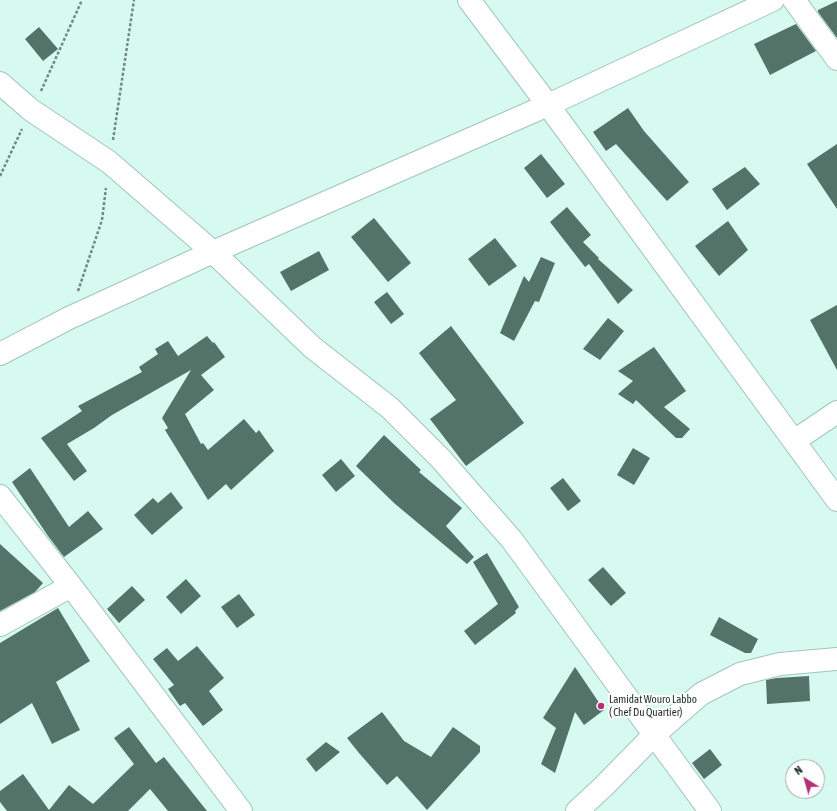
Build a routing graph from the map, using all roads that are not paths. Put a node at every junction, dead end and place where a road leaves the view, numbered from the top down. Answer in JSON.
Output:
{"nodes":[{"id":1,"x":469,"y":0,"type":"edge"},
{"id":2,"x":773,"y":0,"type":"edge"},
{"id":3,"x":794,"y":0,"type":"edge"},
{"id":4,"x":837,"y":58,"type":"edge"},
{"id":5,"x":0,"y":83,"type":"edge"},
{"id":6,"x":548,"y":105,"type":"junction"},
{"id":7,"x":213,"y":252,"type":"junction"},
{"id":8,"x":0,"y":354,"type":"edge"},
{"id":9,"x":837,"y":412,"type":"edge"},
{"id":10,"x":794,"y":441,"type":"junction"},
{"id":11,"x":0,"y":496,"type":"edge"},
{"id":12,"x":837,"y":500,"type":"edge"},
{"id":13,"x":71,"y":586,"type":"junction"},
{"id":14,"x":0,"y":625,"type":"edge"},
{"id":15,"x":837,"y":659,"type":"edge"},
{"id":16,"x":655,"y":734,"type":"junction"},
{"id":17,"x":239,"y":810,"type":"edge"},
{"id":18,"x":577,"y":811,"type":"edge"},
{"id":19,"x":710,"y":811,"type":"edge"}],
"edges":[{"from":1,"to":6,"type":"street"},
{"from":2,"to":6,"type":"street"},
{"from":3,"to":4,"type":"street"},
{"from":5,"to":7,"type":"street"},
{"from":6,"to":7,"type":"street"},
{"from":6,"to":10,"type":"street"},
{"from":7,"to":8,"type":"street"},
{"from":7,"to":16,"type":"street"},
{"from":9,"to":10,"type":"street"},
{"from":10,"to":12,"type":"street"},
{"from":11,"to":13,"type":"street"},
{"from":13,"to":14,"type":"street"},
{"from":13,"to":17,"type":"street"},
{"from":15,"to":16,"type":"street"},
{"from":16,"to":18,"type":"street"},
{"from":16,"to":19,"type":"street"}]}
